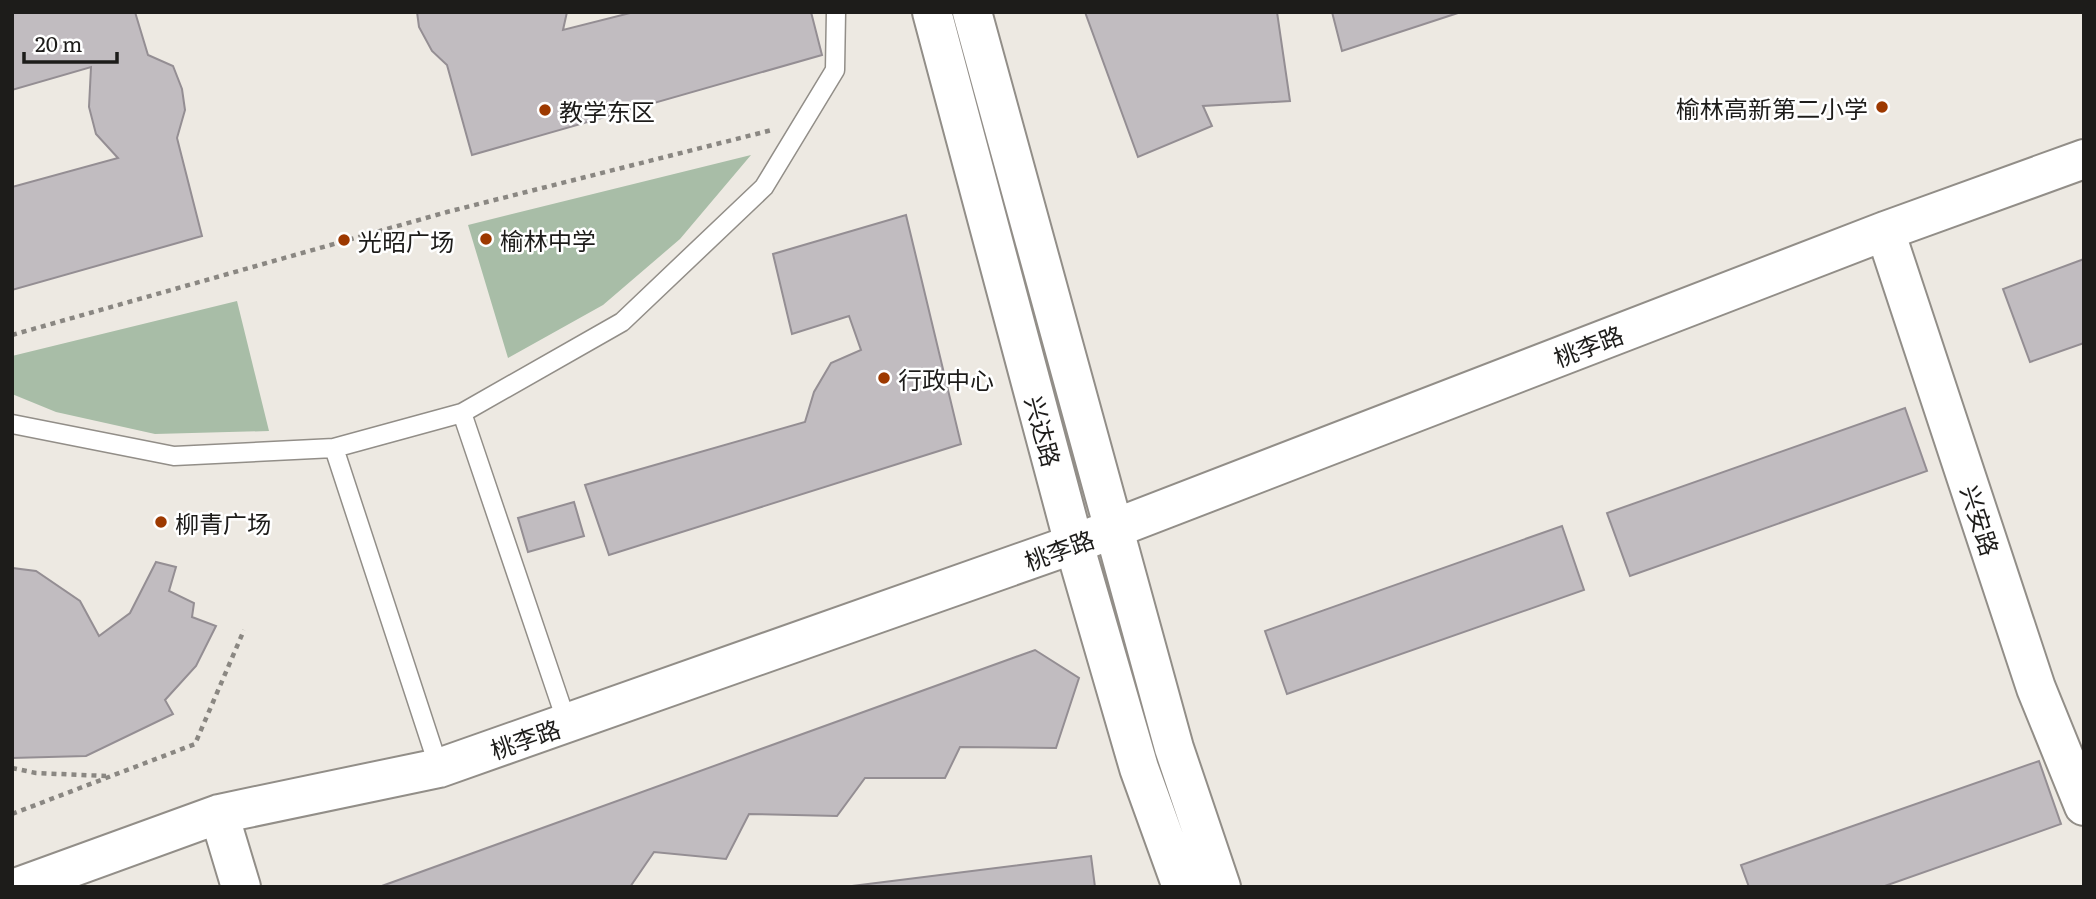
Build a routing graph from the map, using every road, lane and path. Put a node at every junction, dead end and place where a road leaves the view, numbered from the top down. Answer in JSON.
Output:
{"nodes":[{"id":1,"x":836,"y":12,"type":"edge"},
{"id":2,"x":932,"y":12,"type":"edge"},
{"id":3,"x":972,"y":12,"type":"edge"},
{"id":4,"x":803,"y":122,"type":"junction"},
{"id":5,"x":2084,"y":159,"type":"edge"},
{"id":6,"x":1885,"y":231,"type":"junction"},
{"id":7,"x":12,"y":335,"type":"edge"},
{"id":8,"x":462,"y":413,"type":"junction"},
{"id":9,"x":12,"y":424,"type":"edge"},
{"id":10,"x":334,"y":448,"type":"junction"},
{"id":11,"x":1112,"y":529,"type":"junction"},
{"id":12,"x":1074,"y":544,"type":"junction"},
{"id":13,"x":244,"y":630,"type":"dead end"},
{"id":14,"x":567,"y":723,"type":"junction"},
{"id":15,"x":12,"y":768,"type":"edge"},
{"id":16,"x":439,"y":768,"type":"junction"},
{"id":17,"x":111,"y":777,"type":"junction"},
{"id":18,"x":2084,"y":806,"type":"edge"},
{"id":19,"x":12,"y":814,"type":"edge"},
{"id":20,"x":219,"y":814,"type":"junction"},
{"id":21,"x":18,"y":887,"type":"edge"},
{"id":22,"x":240,"y":887,"type":"edge"},
{"id":23,"x":1182,"y":887,"type":"edge"},
{"id":24,"x":1221,"y":887,"type":"edge"}],
"edges":[{"from":1,"to":4,"type":"lane"},
{"from":2,"to":12,"type":"main road","name":"兴达路"},
{"from":3,"to":11,"type":"main road","name":"兴达路"},
{"from":4,"to":7,"type":"path"},
{"from":4,"to":8,"type":"lane"},
{"from":5,"to":6,"type":"main road","name":"桃李路"},
{"from":6,"to":11,"type":"main road","name":"桃李路"},
{"from":6,"to":18,"type":"main road","name":"兴安路"},
{"from":8,"to":10,"type":"lane"},
{"from":8,"to":14,"type":"lane"},
{"from":9,"to":10,"type":"lane"},
{"from":10,"to":16,"type":"lane"},
{"from":11,"to":12,"type":"main road","name":"桃李路"},
{"from":11,"to":24,"type":"main road","name":"兴达路"},
{"from":12,"to":14,"type":"main road","name":"桃李路"},
{"from":12,"to":23,"type":"main road","name":"兴达路"},
{"from":13,"to":17,"type":"path"},
{"from":14,"to":16,"type":"main road","name":"桃李路"},
{"from":15,"to":17,"type":"path"},
{"from":16,"to":20,"type":"main road","name":"桃李路"},
{"from":17,"to":19,"type":"path"},
{"from":20,"to":21,"type":"main road","name":"桃李路"},
{"from":20,"to":22,"type":"main road"}]}
